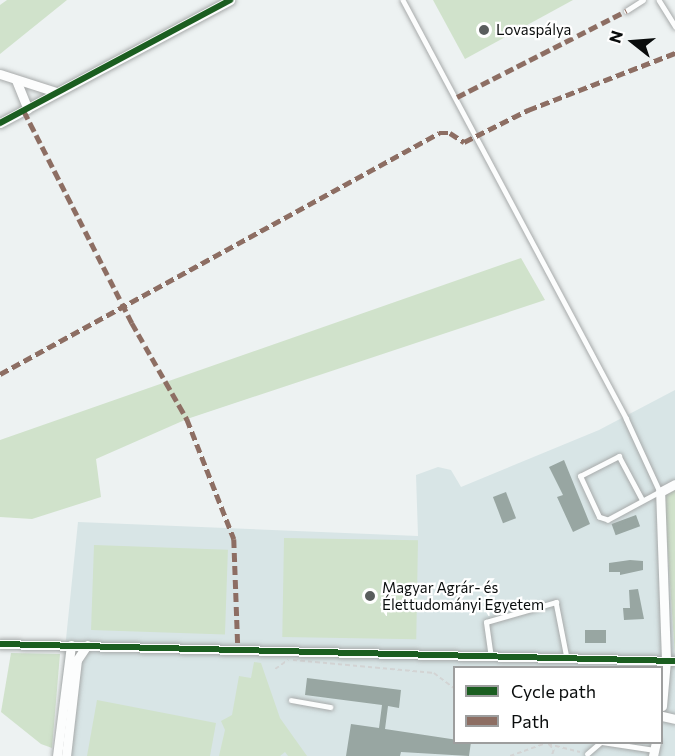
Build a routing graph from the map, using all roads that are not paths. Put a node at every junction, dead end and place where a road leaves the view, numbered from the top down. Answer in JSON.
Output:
{"nodes":[{"id":1,"x":230,"y":0,"type":"edge"},
{"id":2,"x":403,"y":0,"type":"edge"},
{"id":3,"x":643,"y":0,"type":"edge"},
{"id":4,"x":659,"y":0,"type":"edge"},
{"id":5,"x":626,"y":11,"type":"dead end"},
{"id":6,"x":675,"y":26,"type":"edge"},
{"id":7,"x":0,"y":75,"type":"edge"},
{"id":8,"x":16,"y":80,"type":"junction"},
{"id":9,"x":56,"y":92,"type":"junction"},
{"id":10,"x":28,"y":109,"type":"junction"},
{"id":11,"x":0,"y":123,"type":"edge"},
{"id":12,"x":675,"y":484,"type":"edge"},
{"id":13,"x":660,"y":492,"type":"junction"},
{"id":14,"x":642,"y":500,"type":"junction"},
{"id":15,"x":0,"y":644,"type":"edge"},
{"id":16,"x":71,"y":645,"type":"junction"},
{"id":17,"x":87,"y":645,"type":"junction"},
{"id":18,"x":567,"y":657,"type":"junction"},
{"id":19,"x":491,"y":658,"type":"junction"},
{"id":20,"x":671,"y":660,"type":"edge"},
{"id":21,"x":291,"y":700,"type":"dead end"},
{"id":22,"x":663,"y":701,"type":"edge"},
{"id":23,"x":330,"y":707,"type":"dead end"},
{"id":24,"x":599,"y":744,"type":"edge"},
{"id":25,"x":615,"y":744,"type":"edge"},
{"id":26,"x":654,"y":750,"type":"edge"},
{"id":27,"x":587,"y":753,"type":"road end"},
{"id":28,"x":57,"y":756,"type":"edge"},
{"id":29,"x":66,"y":756,"type":"edge"}],
"edges":[{"from":1,"to":9,"type":"street"},
{"from":2,"to":13,"type":"lane"},
{"from":3,"to":5,"type":"lane"},
{"from":4,"to":6,"type":"lane"},
{"from":7,"to":8,"type":"street"},
{"from":8,"to":9,"type":"street"},
{"from":8,"to":10,"type":"street"},
{"from":9,"to":10,"type":"street"},
{"from":10,"to":11,"type":"street"},
{"from":12,"to":13,"type":"street"},
{"from":13,"to":14,"type":"lane"},
{"from":13,"to":20,"type":"street"},
{"from":14,"to":14,"type":"lane"},
{"from":15,"to":16,"type":"street"},
{"from":16,"to":17,"type":"street"},
{"from":16,"to":28,"type":"street"},
{"from":17,"to":19,"type":"street"},
{"from":17,"to":29,"type":"street"},
{"from":18,"to":19,"type":"street"},
{"from":18,"to":19,"type":"lane"},
{"from":18,"to":20,"type":"street"},
{"from":20,"to":22,"type":"street"},
{"from":21,"to":23,"type":"lane"},
{"from":24,"to":27,"type":"lane"},
{"from":25,"to":26,"type":"lane"}]}
